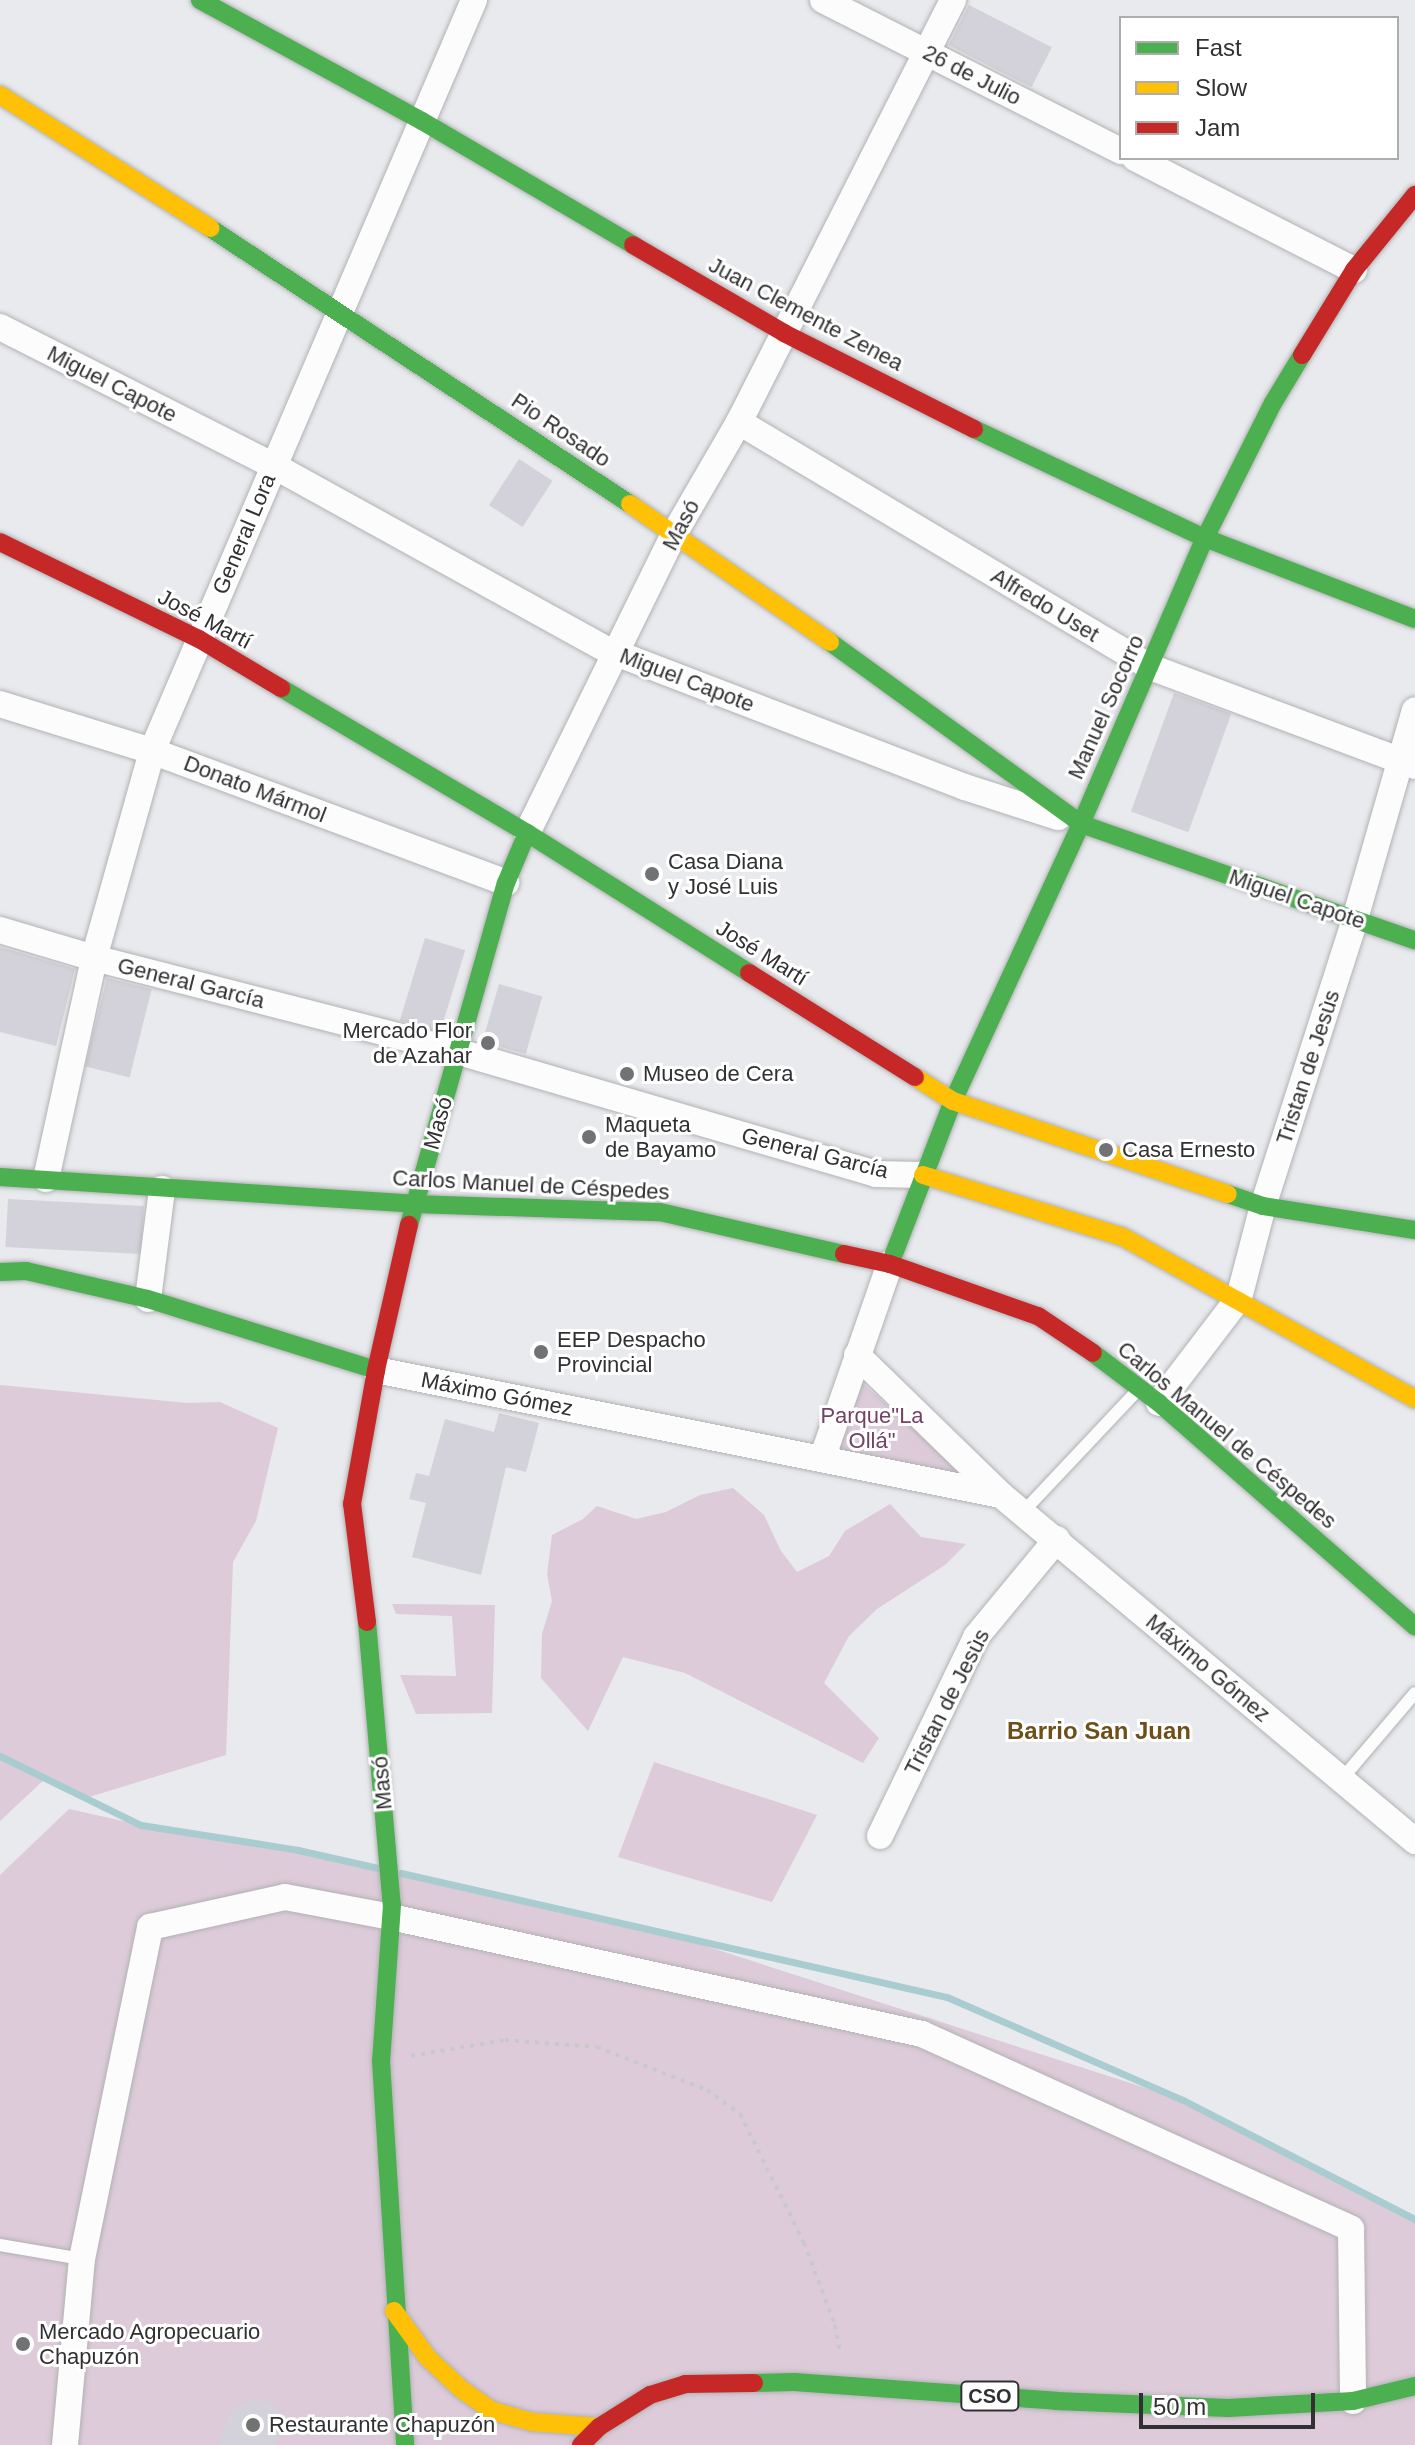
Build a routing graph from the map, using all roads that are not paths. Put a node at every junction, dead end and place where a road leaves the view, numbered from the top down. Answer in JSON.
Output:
{"nodes":[{"id":1,"x":200,"y":0,"type":"edge"},
{"id":2,"x":474,"y":0,"type":"edge"},
{"id":3,"x":823,"y":0,"type":"edge"},
{"id":4,"x":953,"y":0,"type":"edge"},
{"id":5,"x":926,"y":51,"type":"junction"},
{"id":6,"x":0,"y":95,"type":"edge"},
{"id":7,"x":422,"y":121,"type":"junction"},
{"id":8,"x":1119,"y":150,"type":"edge"},
{"id":9,"x":1139,"y":160,"type":"edge"},
{"id":10,"x":1415,"y":195,"type":"edge"},
{"id":11,"x":1354,"y":270,"type":"junction"},
{"id":12,"x":342,"y":312,"type":"junction"},
{"id":13,"x":0,"y":327,"type":"edge"},
{"id":14,"x":784,"y":333,"type":"junction"},
{"id":15,"x":739,"y":422,"type":"junction"},
{"id":16,"x":274,"y":466,"type":"junction"},
{"id":17,"x":674,"y":534,"type":"junction"},
{"id":18,"x":1205,"y":538,"type":"junction"},
{"id":19,"x":0,"y":542,"type":"edge"},
{"id":20,"x":1415,"y":619,"type":"edge"},
{"id":21,"x":199,"y":639,"type":"junction"},
{"id":22,"x":617,"y":653,"type":"junction"},
{"id":23,"x":1150,"y":667,"type":"junction"},
{"id":24,"x":0,"y":704,"type":"edge"},
{"id":25,"x":1415,"y":710,"type":"edge"},
{"id":26,"x":152,"y":751,"type":"junction"},
{"id":27,"x":1407,"y":762,"type":"edge"},
{"id":28,"x":1081,"y":824,"type":"junction"},
{"id":29,"x":527,"y":833,"type":"junction"},
{"id":30,"x":506,"y":883,"type":"junction"},
{"id":31,"x":1355,"y":919,"type":"junction"},
{"id":32,"x":0,"y":930,"type":"edge"},
{"id":33,"x":1415,"y":940,"type":"edge"},
{"id":34,"x":94,"y":958,"type":"junction"},
{"id":35,"x":459,"y":1052,"type":"junction"},
{"id":36,"x":953,"y":1101,"type":"junction"},
{"id":37,"x":923,"y":1175,"type":"junction"},
{"id":38,"x":0,"y":1177,"type":"edge"},
{"id":39,"x":46,"y":1179,"type":"junction"},
{"id":40,"x":162,"y":1189,"type":"junction"},
{"id":41,"x":414,"y":1204,"type":"junction"},
{"id":42,"x":1263,"y":1206,"type":"junction"},
{"id":43,"x":1415,"y":1230,"type":"edge"},
{"id":44,"x":890,"y":1264,"type":"junction"},
{"id":45,"x":0,"y":1272,"type":"edge"},
{"id":46,"x":1239,"y":1298,"type":"junction"},
{"id":47,"x":148,"y":1299,"type":"junction"},
{"id":48,"x":857,"y":1355,"type":"junction"},
{"id":49,"x":376,"y":1370,"type":"junction"},
{"id":50,"x":1149,"y":1396,"type":"junction"},
{"id":51,"x":1415,"y":1399,"type":"edge"},
{"id":52,"x":822,"y":1459,"type":"junction"},
{"id":53,"x":1001,"y":1495,"type":"junction"},
{"id":54,"x":1023,"y":1512,"type":"junction"},
{"id":55,"x":1057,"y":1539,"type":"junction"},
{"id":56,"x":1415,"y":1626,"type":"edge"},
{"id":57,"x":1415,"y":1693,"type":"edge"},
{"id":58,"x":1341,"y":1780,"type":"junction"},
{"id":59,"x":880,"y":1836,"type":"dead end"},
{"id":60,"x":1415,"y":1841,"type":"edge"},
{"id":61,"x":391,"y":1911,"type":"junction"},
{"id":62,"x":0,"y":2245,"type":"edge"},
{"id":63,"x":82,"y":2259,"type":"junction"},
{"id":64,"x":394,"y":2311,"type":"junction"},
{"id":65,"x":1415,"y":2386,"type":"edge"},
{"id":66,"x":1353,"y":2401,"type":"junction"},
{"id":67,"x":599,"y":2427,"type":"junction"},
{"id":68,"x":65,"y":2445,"type":"edge"},
{"id":69,"x":405,"y":2445,"type":"edge"},
{"id":70,"x":581,"y":2445,"type":"edge"}],
"edges":[{"from":1,"to":7,"type":"street","name":"Juan Clemente Zenea"},
{"from":2,"to":7,"type":"street","name":"General Lora"},
{"from":3,"to":5,"type":"street","name":"26 de Julio"},
{"from":4,"to":5,"type":"street","name":"Masó"},
{"from":5,"to":8,"type":"street","name":"26 de Julio"},
{"from":5,"to":14,"type":"street","name":"Masó"},
{"from":6,"to":12,"type":"street","name":"Pio Rosado"},
{"from":7,"to":12,"type":"street","name":"General Lora"},
{"from":7,"to":14,"type":"street","name":"Juan Clemente Zenea"},
{"from":9,"to":11,"type":"street"},
{"from":10,"to":11,"type":"street","name":"Manuel Socorro"},
{"from":11,"to":18,"type":"street","name":"Manuel Socorro"},
{"from":12,"to":16,"type":"street","name":"General Lora"},
{"from":12,"to":17,"type":"street","name":"Pio Rosado"},
{"from":13,"to":16,"type":"street","name":"Miguel Capote"},
{"from":14,"to":15,"type":"street","name":"Masó"},
{"from":14,"to":18,"type":"street","name":"Juan Clemente Zenea"},
{"from":15,"to":17,"type":"street","name":"Masó"},
{"from":15,"to":23,"type":"street","name":"Alfredo Uset"},
{"from":16,"to":21,"type":"street","name":"General Lora"},
{"from":16,"to":22,"type":"street","name":"Miguel Capote"},
{"from":17,"to":22,"type":"street","name":"Masó"},
{"from":17,"to":28,"type":"street","name":"Pio Rosado"},
{"from":18,"to":20,"type":"street","name":"Juan Clemente Zenea"},
{"from":18,"to":23,"type":"street","name":"Manuel Socorro"},
{"from":19,"to":21,"type":"street","name":"José Martí"},
{"from":21,"to":26,"type":"street","name":"General Lora"},
{"from":21,"to":29,"type":"street","name":"José Martí"},
{"from":22,"to":28,"type":"street","name":"Miguel Capote"},
{"from":22,"to":29,"type":"street","name":"Masó"},
{"from":23,"to":27,"type":"street","name":"Alfredo Uset"},
{"from":23,"to":28,"type":"street","name":"Manuel Socorro"},
{"from":24,"to":26,"type":"street","name":"Donato Mármol"},
{"from":25,"to":27,"type":"street","name":"Tristan de Jesùs"},
{"from":26,"to":30,"type":"street","name":"Donato Mármol"},
{"from":26,"to":34,"type":"street","name":"General Lora"},
{"from":27,"to":31,"type":"street","name":"Tristan de Jesùs"},
{"from":28,"to":31,"type":"street","name":"Miguel Capote"},
{"from":28,"to":36,"type":"street","name":"Manuel Socorro"},
{"from":29,"to":30,"type":"street","name":"Masó"},
{"from":29,"to":36,"type":"street","name":"José Martí"},
{"from":30,"to":35,"type":"street","name":"Masó"},
{"from":31,"to":33,"type":"street","name":"Miguel Capote"},
{"from":31,"to":42,"type":"street","name":"Tristan de Jesùs"},
{"from":32,"to":34,"type":"street","name":"General García"},
{"from":34,"to":35,"type":"street","name":"General García"},
{"from":34,"to":39,"type":"street","name":"General Lora"},
{"from":35,"to":37,"type":"street","name":"General García"},
{"from":35,"to":41,"type":"street","name":"Masó"},
{"from":36,"to":37,"type":"street","name":"Manuel Socorro"},
{"from":36,"to":42,"type":"street","name":"José Martí"},
{"from":37,"to":44,"type":"street","name":"Manuel Socorro"},
{"from":37,"to":46,"type":"street","name":"General García"},
{"from":38,"to":39,"type":"street","name":"Carlos Manuel de Céspedes"},
{"from":39,"to":40,"type":"street","name":"Carlos Manuel de Céspedes"},
{"from":40,"to":41,"type":"street","name":"Carlos Manuel de Céspedes"},
{"from":40,"to":47,"type":"street"},
{"from":41,"to":44,"type":"street","name":"Carlos Manuel de Céspedes"},
{"from":41,"to":49,"type":"street","name":"Masó"},
{"from":42,"to":43,"type":"street","name":"José Martí"},
{"from":42,"to":46,"type":"street","name":"Tristan de Jesùs"},
{"from":44,"to":48,"type":"street"},
{"from":44,"to":50,"type":"street","name":"Carlos Manuel de Céspedes"},
{"from":45,"to":47,"type":"street","name":"Máximo Gómez"},
{"from":46,"to":50,"type":"street","name":"Tristan de Jesùs"},
{"from":46,"to":51,"type":"street","name":"General García"},
{"from":47,"to":49,"type":"street","name":"Máximo Gómez"},
{"from":48,"to":52,"type":"street"},
{"from":48,"to":53,"type":"street","name":"Máximo Gómez"},
{"from":49,"to":52,"type":"street","name":"Máximo Gómez"},
{"from":49,"to":61,"type":"street","name":"Masó"},
{"from":50,"to":54,"type":"lane","name":"Tristan de Jesùs"},
{"from":50,"to":56,"type":"street","name":"Carlos Manuel de Céspedes"},
{"from":52,"to":53,"type":"street","name":"Máximo Gómez"},
{"from":53,"to":54,"type":"street","name":"Máximo Gómez"},
{"from":54,"to":55,"type":"street","name":"Máximo Gómez"},
{"from":55,"to":58,"type":"street","name":"Máximo Gómez"},
{"from":55,"to":59,"type":"street","name":"Tristan de Jesùs"},
{"from":57,"to":58,"type":"lane"},
{"from":58,"to":60,"type":"street","name":"Máximo Gómez"},
{"from":61,"to":63,"type":"street"},
{"from":61,"to":64,"type":"street","name":"Masó"},
{"from":61,"to":66,"type":"street"},
{"from":62,"to":63,"type":"lane"},
{"from":63,"to":68,"type":"street"},
{"from":64,"to":67,"type":"street"},
{"from":64,"to":69,"type":"street","name":"Masó"},
{"from":65,"to":66,"type":"street","number":"CSO"},
{"from":66,"to":67,"type":"street","number":"CSO"},
{"from":67,"to":70,"type":"street","number":"CSO"}]}
